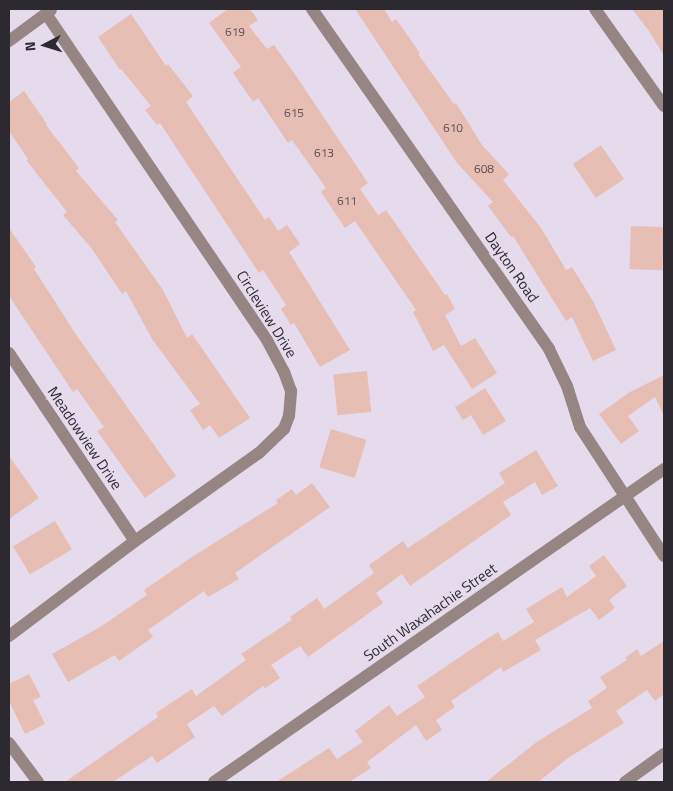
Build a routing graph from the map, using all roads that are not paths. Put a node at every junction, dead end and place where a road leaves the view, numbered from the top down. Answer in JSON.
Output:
{"nodes":[{"id":1,"x":312,"y":9,"type":"edge"},
{"id":2,"x":595,"y":9,"type":"edge"},
{"id":3,"x":49,"y":11,"type":"edge"},
{"id":4,"x":9,"y":41,"type":"edge"},
{"id":5,"x":664,"y":106,"type":"edge"},
{"id":6,"x":9,"y":353,"type":"edge"},
{"id":7,"x":664,"y":469,"type":"edge"},
{"id":8,"x":626,"y":496,"type":"junction"},
{"id":9,"x":134,"y":541,"type":"junction"},
{"id":10,"x":664,"y":556,"type":"edge"},
{"id":11,"x":9,"y":636,"type":"edge"},
{"id":12,"x":9,"y":742,"type":"edge"},
{"id":13,"x":664,"y":754,"type":"edge"},
{"id":14,"x":38,"y":782,"type":"edge"},
{"id":15,"x":214,"y":782,"type":"edge"},
{"id":16,"x":625,"y":782,"type":"edge"}],
"edges":[{"from":1,"to":8,"type":"street","name":"Dayton Road"},
{"from":2,"to":5,"type":"street"},
{"from":3,"to":4,"type":"street"},
{"from":3,"to":9,"type":"street","name":"Circleview Drive"},
{"from":6,"to":9,"type":"street","name":"Meadowview Drive"},
{"from":7,"to":8,"type":"street","name":"South Waxahachie Street"},
{"from":8,"to":10,"type":"street","name":"Dayton Road"},
{"from":8,"to":15,"type":"street","name":"South Waxahachie Street"},
{"from":9,"to":11,"type":"street","name":"Circleview Drive"},
{"from":12,"to":14,"type":"street"},
{"from":13,"to":16,"type":"street"}]}
